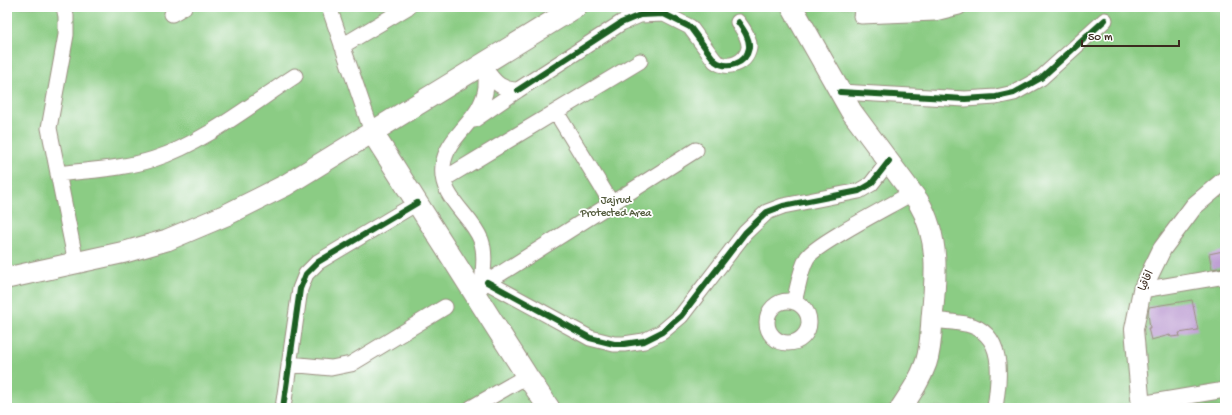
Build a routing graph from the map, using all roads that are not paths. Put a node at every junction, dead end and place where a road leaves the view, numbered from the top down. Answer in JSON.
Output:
{"nodes":[{"id":1,"x":64,"y":7,"type":"edge"},
{"id":2,"x":329,"y":7,"type":"edge"},
{"id":3,"x":408,"y":7,"type":"edge"},
{"id":4,"x":792,"y":7,"type":"edge"},
{"id":5,"x":960,"y":7,"type":"edge"},
{"id":6,"x":564,"y":10,"type":"edge"},
{"id":7,"x":861,"y":16,"type":"dead end"},
{"id":8,"x":1105,"y":20,"type":"dead end"},
{"id":9,"x":738,"y":22,"type":"dead end"},
{"id":10,"x":342,"y":46,"type":"junction"},
{"id":11,"x":640,"y":61,"type":"dead end"},
{"id":12,"x":485,"y":67,"type":"junction"},
{"id":13,"x":295,"y":76,"type":"dead end"},
{"id":14,"x":518,"y":90,"type":"junction"},
{"id":15,"x":840,"y":92,"type":"junction"},
{"id":16,"x":556,"y":112,"type":"junction"},
{"id":17,"x":468,"y":124,"type":"junction"},
{"id":18,"x":372,"y":132,"type":"junction"},
{"id":19,"x":696,"y":150,"type":"dead end"},
{"id":20,"x":889,"y":161,"type":"junction"},
{"id":21,"x":58,"y":174,"type":"junction"},
{"id":22,"x":444,"y":179,"type":"junction"},
{"id":23,"x":1225,"y":180,"type":"edge"},
{"id":24,"x":912,"y":193,"type":"junction"},
{"id":25,"x":417,"y":203,"type":"junction"},
{"id":26,"x":612,"y":204,"type":"junction"},
{"id":27,"x":76,"y":263,"type":"junction"},
{"id":28,"x":1225,"y":276,"type":"edge"},
{"id":29,"x":7,"y":278,"type":"edge"},
{"id":30,"x":481,"y":286,"type":"junction"},
{"id":31,"x":1142,"y":290,"type":"junction"},
{"id":32,"x":794,"y":302,"type":"dead end"},
{"id":33,"x":445,"y":307,"type":"dead end"},
{"id":34,"x":932,"y":320,"type":"junction"},
{"id":35,"x":289,"y":364,"type":"junction"},
{"id":36,"x":526,"y":376,"type":"junction"},
{"id":37,"x":1225,"y":390,"type":"edge"},
{"id":38,"x":1140,"y":406,"type":"edge"},
{"id":39,"x":283,"y":408,"type":"edge"},
{"id":40,"x":471,"y":408,"type":"edge"},
{"id":41,"x":549,"y":408,"type":"edge"},
{"id":42,"x":901,"y":408,"type":"edge"},
{"id":43,"x":995,"y":408,"type":"edge"}],
"edges":[{"from":1,"to":21,"type":"street"},
{"from":2,"to":10,"type":"street"},
{"from":3,"to":10,"type":"street"},
{"from":4,"to":15,"type":"main road"},
{"from":5,"to":7,"type":"street"},
{"from":6,"to":12,"type":"main road"},
{"from":8,"to":15,"type":"street"},
{"from":9,"to":14,"type":"street"},
{"from":10,"to":18,"type":"street"},
{"from":11,"to":16,"type":"street"},
{"from":12,"to":14,"type":"street"},
{"from":12,"to":17,"type":"street"},
{"from":12,"to":18,"type":"main road"},
{"from":13,"to":21,"type":"street"},
{"from":14,"to":17,"type":"street"},
{"from":15,"to":20,"type":"main road"},
{"from":16,"to":22,"type":"street"},
{"from":16,"to":26,"type":"street"},
{"from":17,"to":22,"type":"street"},
{"from":18,"to":25,"type":"main road"},
{"from":18,"to":27,"type":"main road"},
{"from":19,"to":26,"type":"street"},
{"from":20,"to":24,"type":"main road"},
{"from":20,"to":30,"type":"street"},
{"from":21,"to":27,"type":"street"},
{"from":22,"to":30,"type":"street"},
{"from":23,"to":31,"type":"street","name":"اقاقیا"},
{"from":24,"to":32,"type":"street"},
{"from":24,"to":34,"type":"main road"},
{"from":25,"to":30,"type":"main road"},
{"from":25,"to":35,"type":"street"},
{"from":26,"to":30,"type":"street"},
{"from":27,"to":29,"type":"main road"},
{"from":28,"to":31,"type":"street"},
{"from":30,"to":36,"type":"main road"},
{"from":31,"to":38,"type":"street","name":"اقاقیا"},
{"from":33,"to":35,"type":"street"},
{"from":34,"to":42,"type":"main road"},
{"from":34,"to":43,"type":"street"},
{"from":35,"to":39,"type":"street"},
{"from":36,"to":40,"type":"street"},
{"from":36,"to":41,"type":"main road"},
{"from":37,"to":38,"type":"street"}]}
